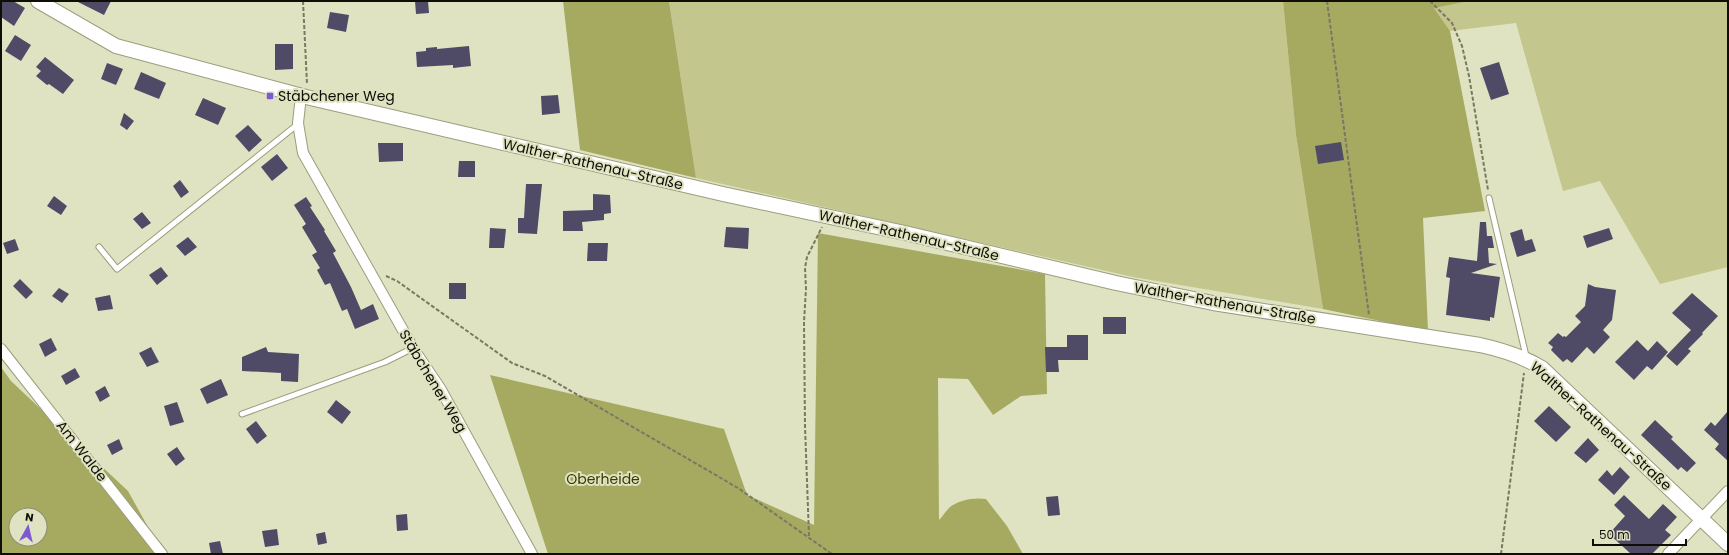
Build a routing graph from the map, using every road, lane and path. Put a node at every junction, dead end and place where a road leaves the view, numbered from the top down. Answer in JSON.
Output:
{"nodes":[{"id":1,"x":38,"y":1,"type":"edge"},
{"id":2,"x":303,"y":1,"type":"edge"},
{"id":3,"x":1327,"y":1,"type":"edge"},
{"id":4,"x":1430,"y":1,"type":"edge"},
{"id":5,"x":303,"y":97,"type":"junction"},
{"id":6,"x":298,"y":123,"type":"junction"},
{"id":7,"x":1489,"y":198,"type":"joint"},
{"id":8,"x":824,"y":216,"type":"junction"},
{"id":9,"x":99,"y":247,"type":"dead end"},
{"id":10,"x":367,"y":267,"type":"junction"},
{"id":11,"x":1371,"y":328,"type":"junction"},
{"id":12,"x":1,"y":348,"type":"edge"},
{"id":13,"x":413,"y":348,"type":"junction"},
{"id":14,"x":1526,"y":358,"type":"junction"},
{"id":15,"x":242,"y":414,"type":"dead end"},
{"id":16,"x":1728,"y":491,"type":"edge"},
{"id":17,"x":1702,"y":518,"type":"junction"},
{"id":18,"x":809,"y":536,"type":"junction"},
{"id":19,"x":1728,"y":544,"type":"edge"},
{"id":20,"x":162,"y":554,"type":"edge"},
{"id":21,"x":532,"y":554,"type":"edge"},
{"id":22,"x":832,"y":554,"type":"edge"},
{"id":23,"x":1501,"y":554,"type":"edge"},
{"id":24,"x":1668,"y":554,"type":"edge"}],
"edges":[{"from":1,"to":5,"type":"street","name":"Walther-Rathenau-Straße"},
{"from":2,"to":5,"type":"path"},
{"from":3,"to":11,"type":"path"},
{"from":4,"to":7,"type":"path"},
{"from":5,"to":6,"type":"street","name":"Stäbchener Weg"},
{"from":5,"to":8,"type":"street","name":"Walther-Rathenau-Straße"},
{"from":6,"to":9,"type":"lane"},
{"from":6,"to":10,"type":"street","name":"Stäbchener Weg"},
{"from":7,"to":14,"type":"lane"},
{"from":8,"to":11,"type":"street","name":"Walther-Rathenau-Straße"},
{"from":8,"to":18,"type":"path"},
{"from":10,"to":13,"type":"street","name":"Stäbchener Weg"},
{"from":10,"to":18,"type":"path"},
{"from":11,"to":14,"type":"street","name":"Walther-Rathenau-Straße"},
{"from":12,"to":20,"type":"street","name":"Am Walde"},
{"from":13,"to":15,"type":"lane"},
{"from":13,"to":21,"type":"street","name":"Stäbchener Weg"},
{"from":14,"to":17,"type":"street","name":"Walther-Rathenau-Straße"},
{"from":14,"to":23,"type":"path"},
{"from":16,"to":17,"type":"street"},
{"from":17,"to":19,"type":"street","name":"Walther-Rathenau-Straße"},
{"from":17,"to":24,"type":"street"},
{"from":18,"to":22,"type":"path"}]}
